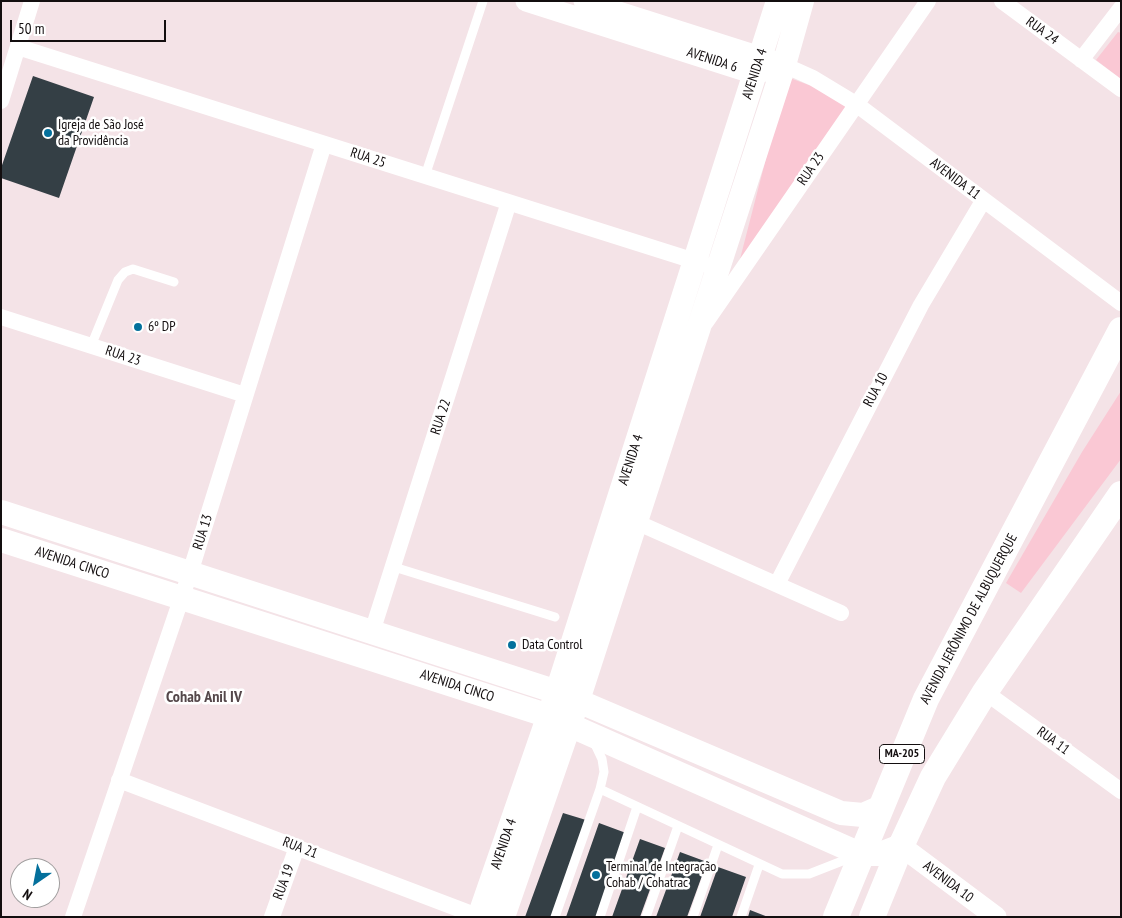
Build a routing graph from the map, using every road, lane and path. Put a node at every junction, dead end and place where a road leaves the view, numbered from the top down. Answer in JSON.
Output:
{"nodes":[{"id":1,"x":32,"y":1,"type":"edge"},
{"id":2,"x":483,"y":1,"type":"edge"},
{"id":3,"x":526,"y":1,"type":"edge"},
{"id":4,"x":778,"y":1,"type":"edge"},
{"id":5,"x":802,"y":1,"type":"edge"},
{"id":6,"x":928,"y":1,"type":"edge"},
{"id":7,"x":1002,"y":1,"type":"edge"},
{"id":8,"x":575,"y":6,"type":"edge"},
{"id":9,"x":1121,"y":8,"type":"edge"},
{"id":10,"x":18,"y":47,"type":"junction"},
{"id":11,"x":1081,"y":60,"type":"junction"},
{"id":12,"x":784,"y":65,"type":"junction"},
{"id":13,"x":758,"y":66,"type":"junction"},
{"id":14,"x":1121,"y":89,"type":"edge"},
{"id":15,"x":1,"y":101,"type":"edge"},
{"id":16,"x":856,"y":104,"type":"junction"},
{"id":17,"x":324,"y":144,"type":"junction"},
{"id":18,"x":425,"y":176,"type":"junction"},
{"id":19,"x":984,"y":201,"type":"junction"},
{"id":20,"x":509,"y":202,"type":"junction"},
{"id":21,"x":695,"y":261,"type":"junction"},
{"id":22,"x":718,"y":268,"type":"junction"},
{"id":23,"x":174,"y":282,"type":"dead end"},
{"id":24,"x":1121,"y":303,"type":"edge"},
{"id":25,"x":1,"y":317,"type":"edge"},
{"id":26,"x":1121,"y":330,"type":"edge"},
{"id":27,"x":695,"y":338,"type":"junction"},
{"id":28,"x":91,"y":346,"type":"junction"},
{"id":29,"x":245,"y":396,"type":"junction"},
{"id":30,"x":1121,"y":494,"type":"edge"},
{"id":31,"x":1,"y":512,"type":"edge"},
{"id":32,"x":636,"y":522,"type":"junction"},
{"id":33,"x":1,"y":540,"type":"edge"},
{"id":34,"x":394,"y":567,"type":"junction"},
{"id":35,"x":190,"y":573,"type":"junction"},
{"id":36,"x":777,"y":584,"type":"junction"},
{"id":37,"x":181,"y":598,"type":"junction"},
{"id":38,"x":841,"y":613,"type":"dead end"},
{"id":39,"x":556,"y":617,"type":"dead end"},
{"id":40,"x":372,"y":632,"type":"junction"},
{"id":41,"x":984,"y":692,"type":"junction"},
{"id":42,"x":568,"y":696,"type":"junction"},
{"id":43,"x":569,"y":724,"type":"junction"},
{"id":44,"x":120,"y":780,"type":"junction"},
{"id":45,"x":1120,"y":788,"type":"edge"},
{"id":46,"x":600,"y":790,"type":"junction"},
{"id":47,"x":637,"y":807,"type":"junction"},
{"id":48,"x":879,"y":808,"type":"junction"},
{"id":49,"x":678,"y":826,"type":"junction"},
{"id":50,"x":718,"y":845,"type":"junction"},
{"id":51,"x":901,"y":846,"type":"junction"},
{"id":52,"x":297,"y":847,"type":"junction"},
{"id":53,"x":860,"y":854,"type":"junction"},
{"id":54,"x":759,"y":865,"type":"junction"},
{"id":55,"x":73,"y":917,"type":"edge"},
{"id":56,"x":272,"y":917,"type":"edge"},
{"id":57,"x":479,"y":917,"type":"edge"},
{"id":58,"x":503,"y":917,"type":"edge"},
{"id":59,"x":555,"y":917,"type":"edge"},
{"id":60,"x":600,"y":917,"type":"edge"},
{"id":61,"x":646,"y":917,"type":"edge"},
{"id":62,"x":693,"y":917,"type":"edge"},
{"id":63,"x":741,"y":917,"type":"edge"},
{"id":64,"x":836,"y":917,"type":"edge"},
{"id":65,"x":872,"y":917,"type":"edge"},
{"id":66,"x":996,"y":917,"type":"edge"}],
"edges":[{"from":1,"to":10,"type":"street"},
{"from":2,"to":18,"type":"lane"},
{"from":3,"to":8,"type":"street","name":"AVENIDA 6"},
{"from":4,"to":13,"type":"main road","name":"AVENIDA 4"},
{"from":5,"to":12,"type":"main road","name":"AVENIDA 4"},
{"from":6,"to":16,"type":"street","name":"RUA 23"},
{"from":7,"to":11,"type":"street","name":"RUA 24"},
{"from":8,"to":13,"type":"street","name":"AVENIDA 6"},
{"from":9,"to":11,"type":"street"},
{"from":10,"to":15,"type":"street"},
{"from":10,"to":17,"type":"street","name":"RUA 25"},
{"from":11,"to":14,"type":"street","name":"RUA 24"},
{"from":12,"to":13,"type":"street","name":"AVENIDA 6"},
{"from":12,"to":16,"type":"street","name":"AVENIDA 11"},
{"from":12,"to":22,"type":"main road","name":"AVENIDA 4"},
{"from":13,"to":21,"type":"main road","name":"AVENIDA 4"},
{"from":16,"to":19,"type":"street","name":"AVENIDA 11"},
{"from":16,"to":27,"type":"street","name":"RUA 23"},
{"from":17,"to":18,"type":"street","name":"RUA 25"},
{"from":17,"to":29,"type":"street","name":"RUA 13"},
{"from":18,"to":20,"type":"street","name":"RUA 25"},
{"from":19,"to":24,"type":"street","name":"AVENIDA 11"},
{"from":19,"to":36,"type":"street","name":"RUA 10"},
{"from":20,"to":21,"type":"street","name":"RUA 25"},
{"from":20,"to":34,"type":"street","name":"RUA 22"},
{"from":21,"to":22,"type":"street","name":"RUA 25"},
{"from":21,"to":42,"type":"main road","name":"AVENIDA 4"},
{"from":22,"to":27,"type":"main road","name":"AVENIDA 4"},
{"from":23,"to":28,"type":"lane"},
{"from":25,"to":28,"type":"street","name":"RUA 23"},
{"from":26,"to":48,"type":"main road","name":"AVENIDA JERÔNIMO DE ALBUQUERQUE","number":"MA-205"},
{"from":27,"to":32,"type":"main road","name":"AVENIDA 4"},
{"from":28,"to":29,"type":"street","name":"RUA 23"},
{"from":29,"to":35,"type":"street","name":"RUA 13"},
{"from":30,"to":41,"type":"main road"},
{"from":31,"to":35,"type":"main road","name":"AVENIDA CINCO"},
{"from":32,"to":36,"type":"street"},
{"from":32,"to":42,"type":"main road","name":"AVENIDA 4"},
{"from":33,"to":37,"type":"main road","name":"AVENIDA CINCO"},
{"from":34,"to":39,"type":"lane"},
{"from":34,"to":40,"type":"street","name":"RUA 22"},
{"from":35,"to":37,"type":"street","name":"RUA 13"},
{"from":35,"to":40,"type":"main road","name":"AVENIDA CINCO"},
{"from":36,"to":38,"type":"street"},
{"from":37,"to":43,"type":"main road","name":"AVENIDA CINCO"},
{"from":37,"to":44,"type":"street","name":"RUA 13"},
{"from":40,"to":42,"type":"main road","name":"AVENIDA CINCO"},
{"from":41,"to":45,"type":"street","name":"RUA 11"},
{"from":41,"to":51,"type":"main road"},
{"from":42,"to":43,"type":"main road","name":"AVENIDA 4"},
{"from":42,"to":48,"type":"main road","name":"AVENIDA CINCO"},
{"from":43,"to":46,"type":"lane"},
{"from":43,"to":53,"type":"main road","name":"AVENIDA CINCO"},
{"from":43,"to":57,"type":"main road","name":"AVENIDA 4"},
{"from":43,"to":58,"type":"main road","name":"AVENIDA 4"},
{"from":44,"to":52,"type":"street","name":"RUA 21"},
{"from":44,"to":55,"type":"street","name":"RUA 13"},
{"from":46,"to":47,"type":"lane"},
{"from":46,"to":59,"type":"lane"},
{"from":47,"to":49,"type":"lane"},
{"from":47,"to":60,"type":"lane"},
{"from":48,"to":53,"type":"main road","name":"AVENIDA JERÔNIMO DE ALBUQUERQUE","number":"MA-205"},
{"from":49,"to":50,"type":"lane"},
{"from":49,"to":61,"type":"lane"},
{"from":50,"to":54,"type":"lane"},
{"from":50,"to":62,"type":"lane"},
{"from":51,"to":53,"type":"main road","name":"AVENIDA CINCO"},
{"from":51,"to":65,"type":"main road"},
{"from":51,"to":66,"type":"street","name":"AVENIDA 10"},
{"from":52,"to":56,"type":"street","name":"RUA 19"},
{"from":52,"to":57,"type":"street","name":"RUA 21"},
{"from":53,"to":54,"type":"lane"},
{"from":53,"to":64,"type":"main road","name":"AVENIDA JERÔNIMO DE ALBUQUERQUE"},
{"from":54,"to":63,"type":"lane"}]}
